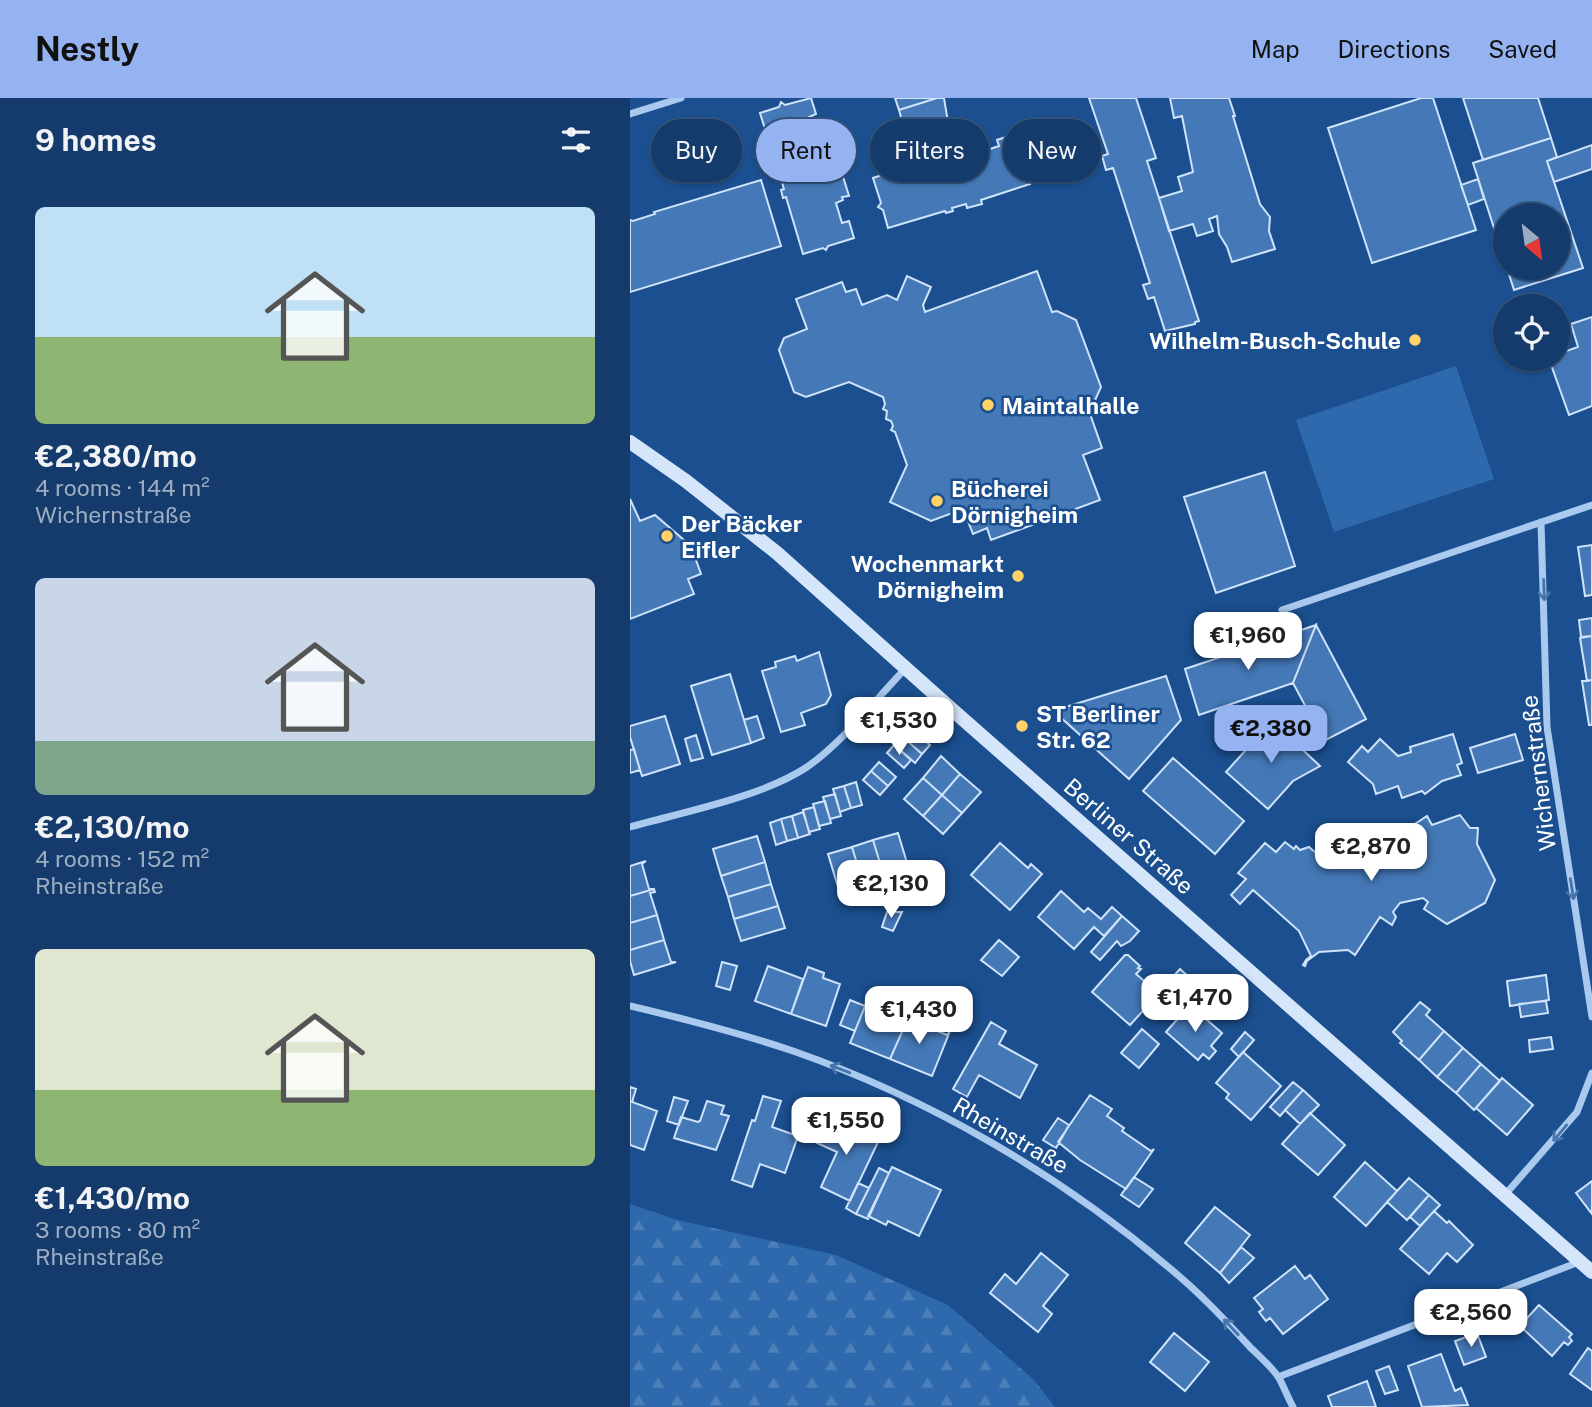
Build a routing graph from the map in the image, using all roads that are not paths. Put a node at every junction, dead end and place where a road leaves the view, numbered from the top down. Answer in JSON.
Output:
{"nodes":[{"id":1,"x":681,"y":98,"type":"edge"},
{"id":2,"x":630,"y":114,"type":"edge"},
{"id":3,"x":630,"y":442,"type":"edge"},
{"id":4,"x":1592,"y":505,"type":"edge"},
{"id":5,"x":1541,"y":522,"type":"junction"},
{"id":6,"x":1282,"y":610,"type":"dead end"},
{"id":7,"x":906,"y":668,"type":"junction"},
{"id":8,"x":630,"y":827,"type":"edge"},
{"id":9,"x":630,"y":1006,"type":"edge"},
{"id":10,"x":1592,"y":1017,"type":"edge"},
{"id":11,"x":1592,"y":1073,"type":"edge"},
{"id":12,"x":1504,"y":1196,"type":"junction"},
{"id":13,"x":1579,"y":1262,"type":"junction"},
{"id":14,"x":1592,"y":1272,"type":"edge"},
{"id":15,"x":1278,"y":1377,"type":"junction"},
{"id":16,"x":1293,"y":1407,"type":"edge"}],
"edges":[{"from":1,"to":2,"type":"street"},
{"from":3,"to":7,"type":"street","name":"Berliner Straße"},
{"from":4,"to":5,"type":"street"},
{"from":5,"to":6,"type":"street"},
{"from":5,"to":10,"type":"street","name":"Wichernstraße","one_way":true},
{"from":7,"to":8,"type":"street"},
{"from":7,"to":12,"type":"street","name":"Berliner Straße"},
{"from":15,"to":9,"type":"street","name":"Rheinstraße","one_way":true},
{"from":11,"to":12,"type":"street","one_way":true},
{"from":12,"to":13,"type":"street","name":"Berliner Straße"},
{"from":13,"to":14,"type":"street","name":"Berliner Straße"},
{"from":13,"to":15,"type":"street"},
{"from":15,"to":16,"type":"street","name":"Rheinstraße"}]}
